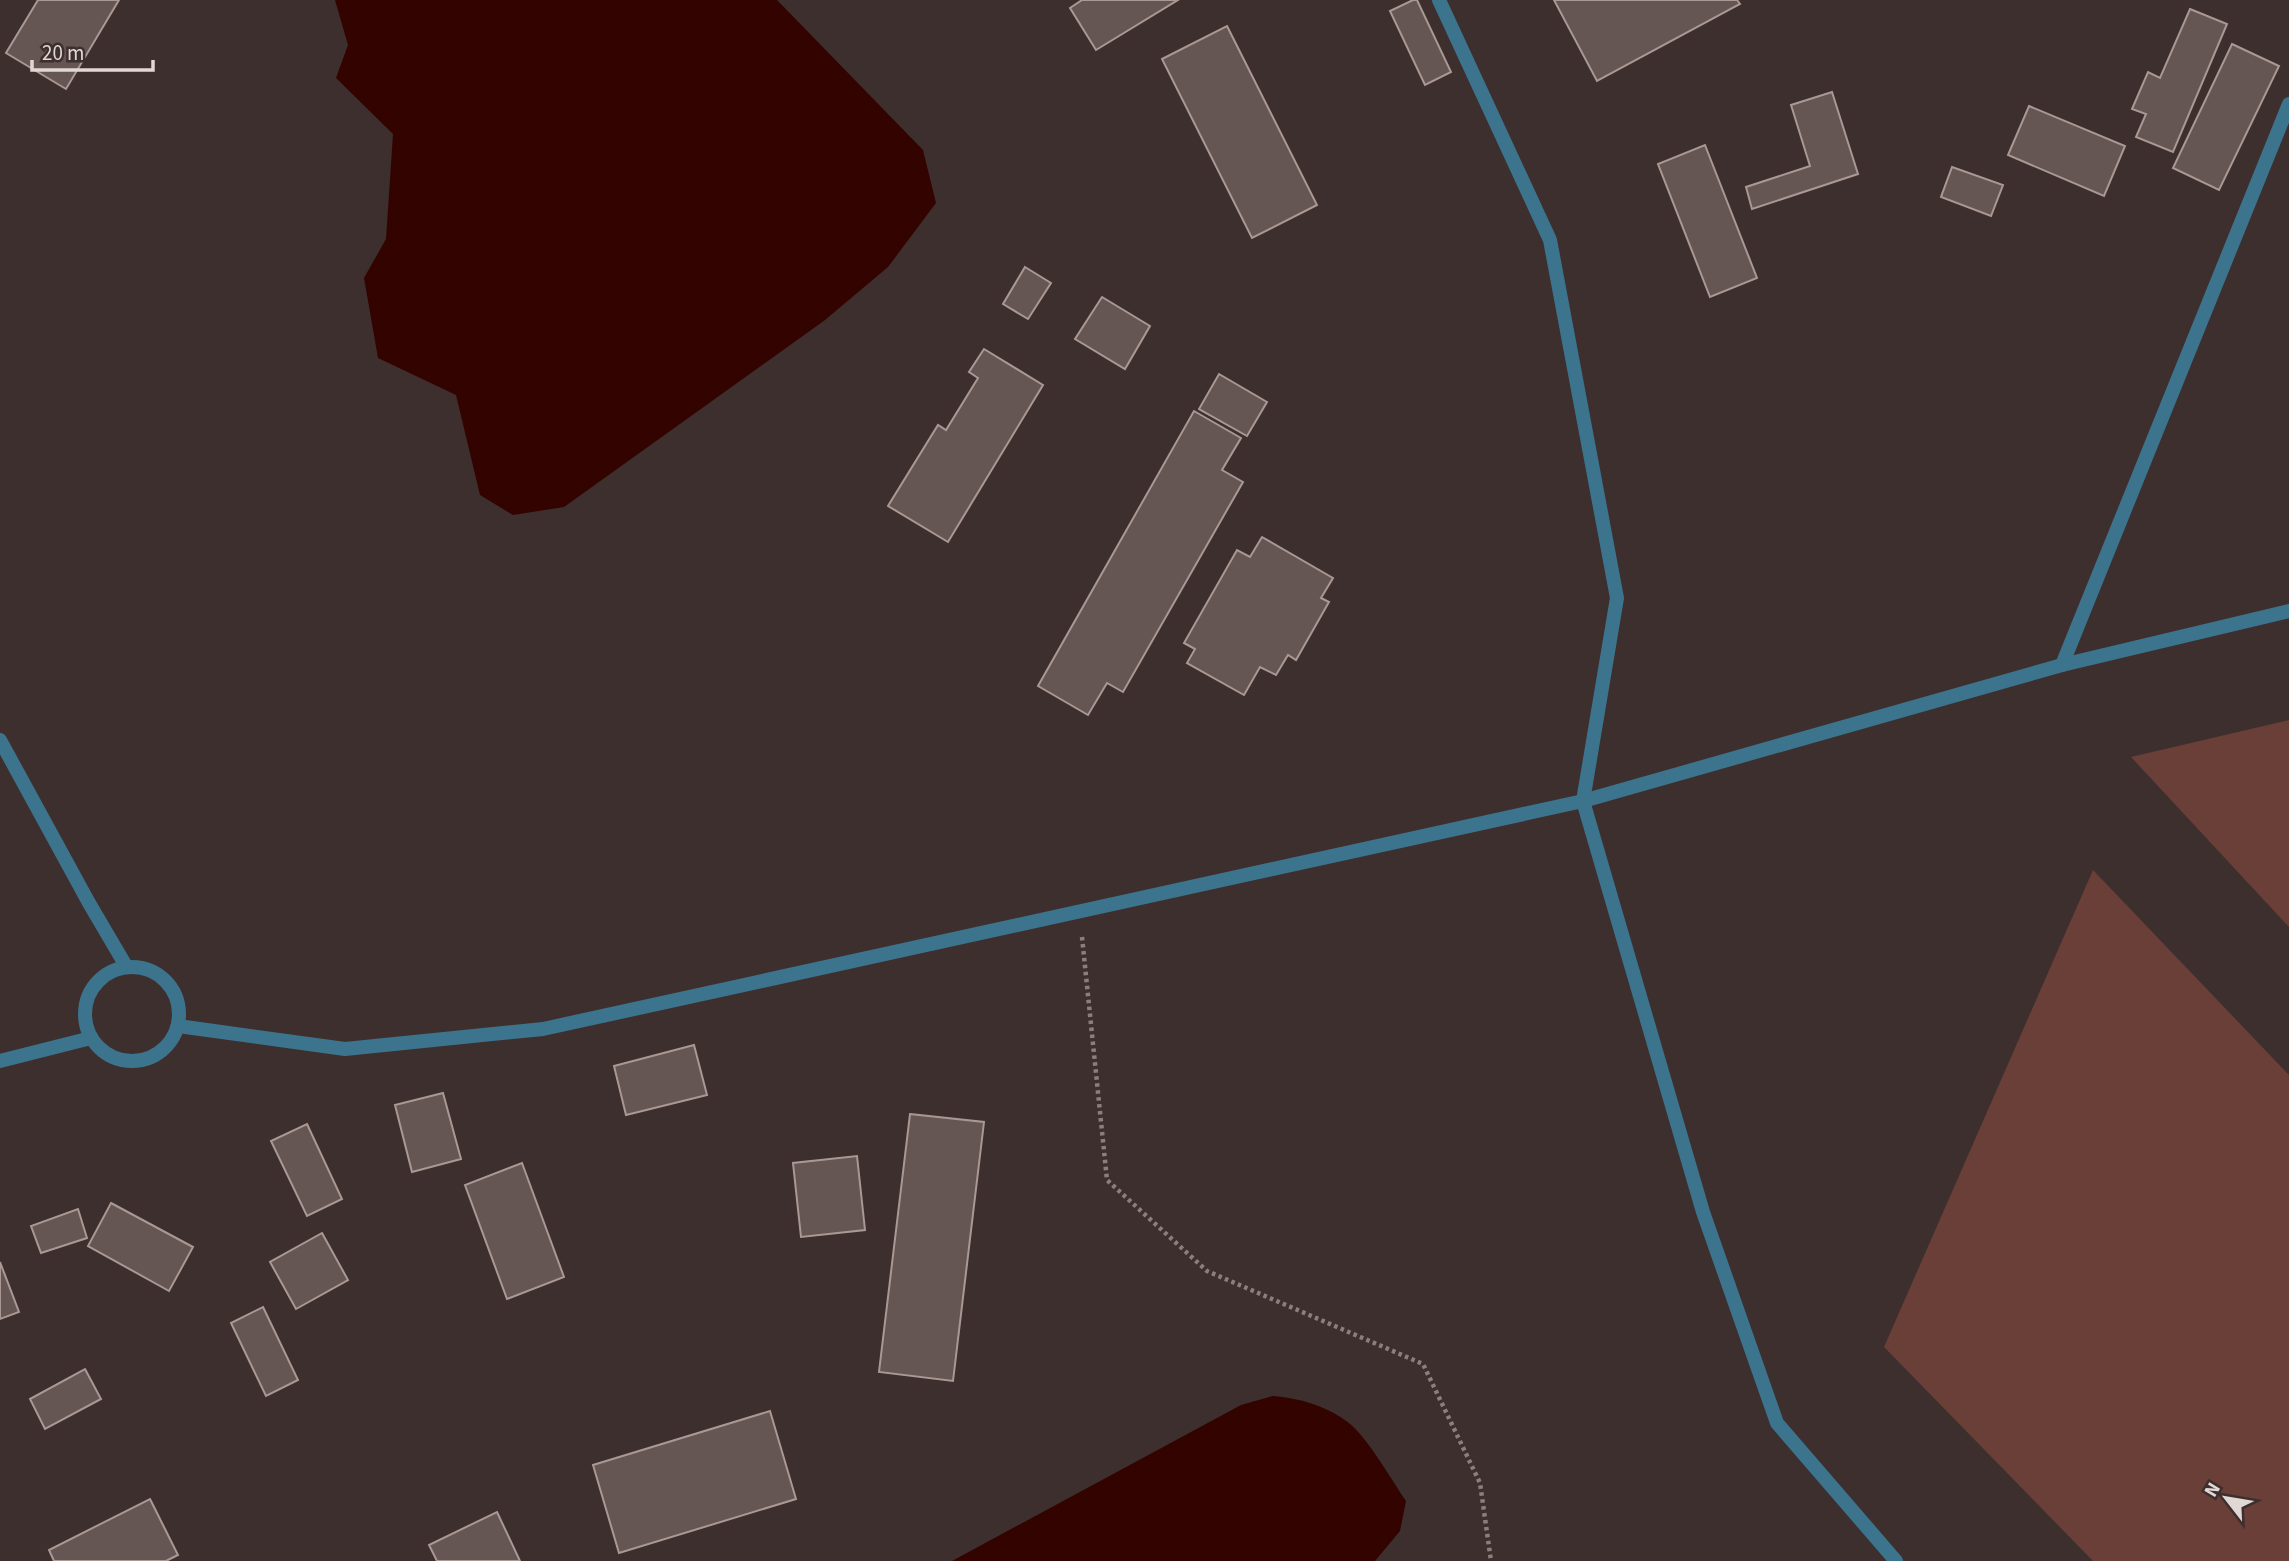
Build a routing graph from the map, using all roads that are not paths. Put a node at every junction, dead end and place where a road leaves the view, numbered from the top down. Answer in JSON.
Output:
{"nodes":[{"id":1,"x":1439,"y":0,"type":"edge"},
{"id":2,"x":2289,"y":104,"type":"edge"},
{"id":3,"x":2289,"y":611,"type":"edge"},
{"id":4,"x":2062,"y":665,"type":"junction"},
{"id":5,"x":0,"y":740,"type":"edge"},
{"id":6,"x":1583,"y":801,"type":"junction"},
{"id":7,"x":126,"y":966,"type":"junction"},
{"id":8,"x":178,"y":1026,"type":"junction"},
{"id":9,"x":91,"y":1038,"type":"junction"},
{"id":10,"x":0,"y":1061,"type":"edge"},
{"id":11,"x":1896,"y":1561,"type":"edge"}],
"edges":[{"from":1,"to":6,"type":"street"},
{"from":2,"to":4,"type":"street"},
{"from":3,"to":4,"type":"street"},
{"from":4,"to":6,"type":"street"},
{"from":5,"to":7,"type":"street"},
{"from":6,"to":8,"type":"street"},
{"from":6,"to":11,"type":"street"},
{"from":7,"to":8,"type":"street"},
{"from":7,"to":9,"type":"street"},
{"from":8,"to":9,"type":"street"},
{"from":9,"to":10,"type":"street"}]}
